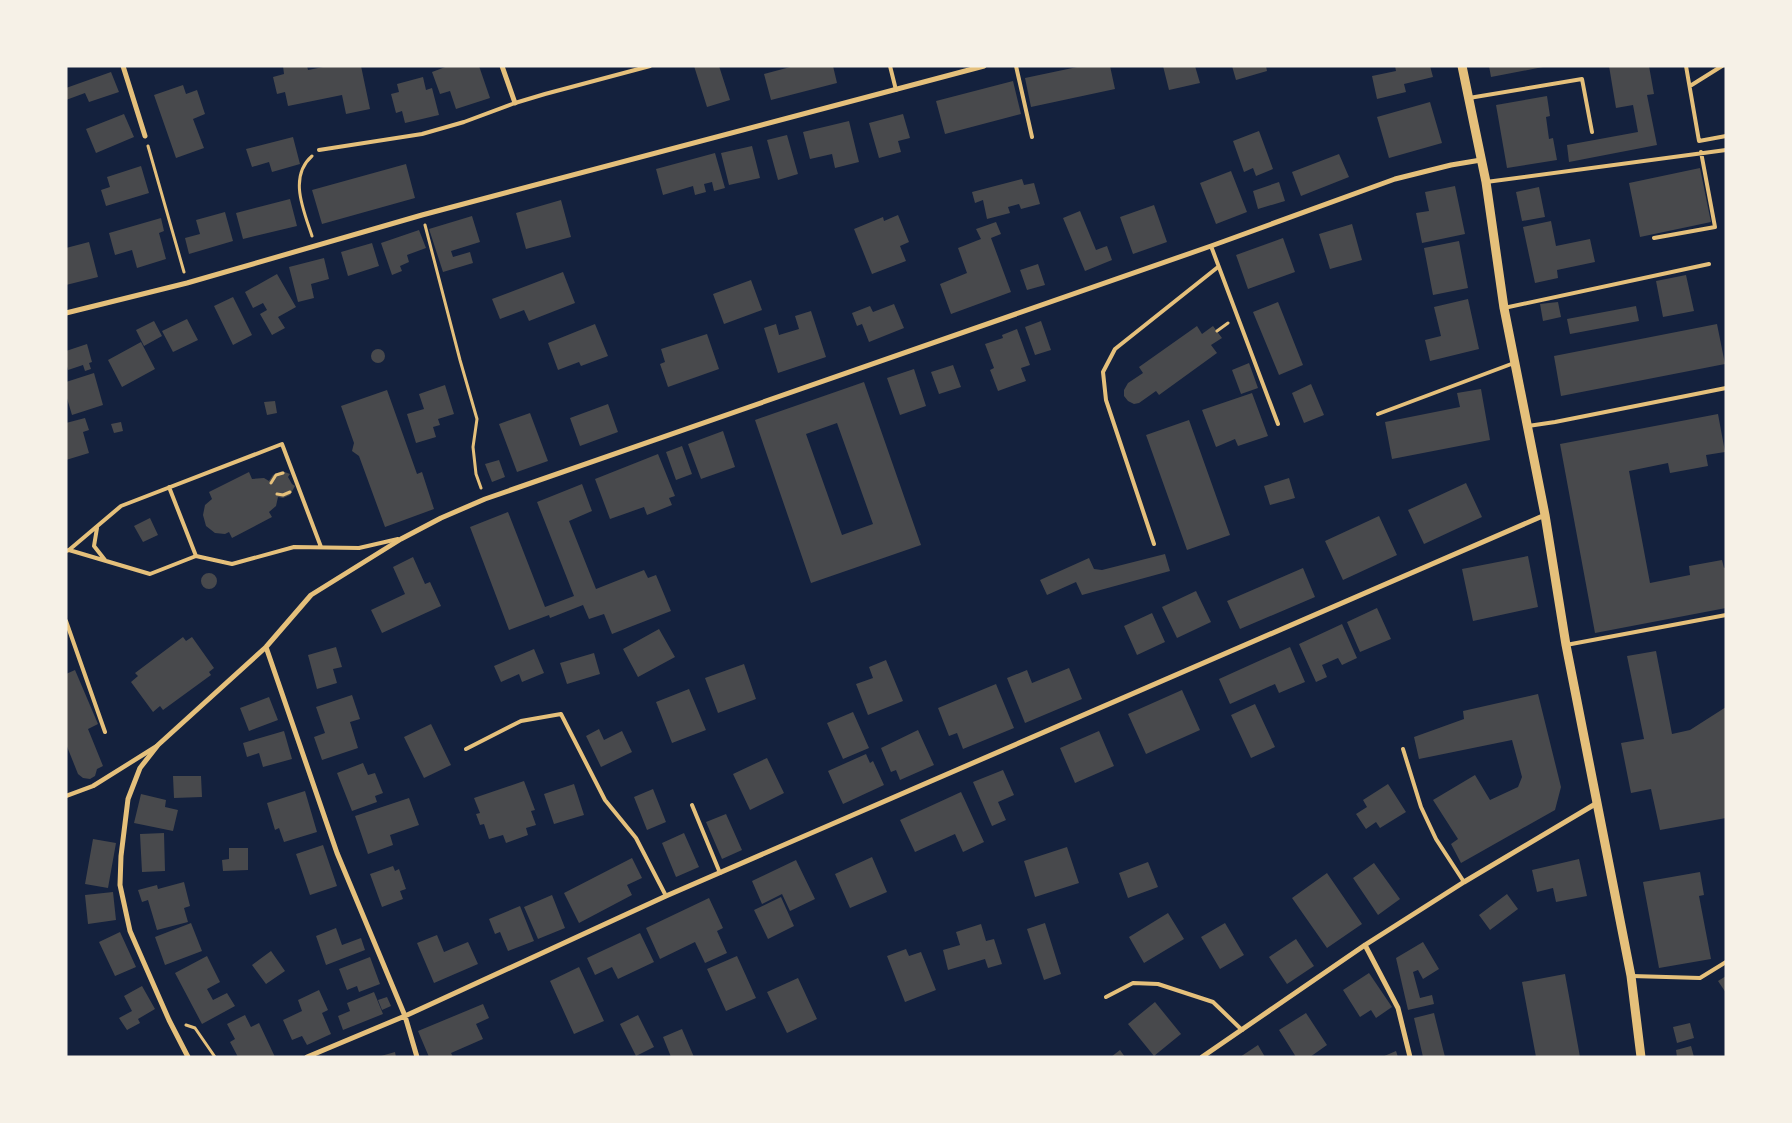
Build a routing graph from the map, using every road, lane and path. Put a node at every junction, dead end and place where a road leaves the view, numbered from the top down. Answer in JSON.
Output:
{"nodes":[{"id":1,"x":124,"y":66,"type":"edge"},
{"id":2,"x":502,"y":66,"type":"edge"},
{"id":3,"x":650,"y":66,"type":"edge"},
{"id":4,"x":890,"y":66,"type":"edge"},
{"id":5,"x":984,"y":66,"type":"edge"},
{"id":6,"x":1016,"y":66,"type":"edge"},
{"id":7,"x":1462,"y":66,"type":"edge"},
{"id":8,"x":1686,"y":66,"type":"edge"},
{"id":9,"x":1722,"y":66,"type":"edge"},
{"id":10,"x":1690,"y":86,"type":"junction"},
{"id":11,"x":896,"y":90,"type":"junction"},
{"id":12,"x":1469,"y":98,"type":"junction"},
{"id":13,"x":514,"y":103,"type":"junction"},
{"id":14,"x":1592,"y":132,"type":"dead end"},
{"id":15,"x":145,"y":136,"type":"joint"},
{"id":16,"x":1726,"y":136,"type":"edge"},
{"id":17,"x":1032,"y":137,"type":"dead end"},
{"id":18,"x":319,"y":150,"type":"joint"},
{"id":19,"x":1726,"y":150,"type":"edge"},
{"id":20,"x":1701,"y":152,"type":"junction"},
{"id":21,"x":1481,"y":160,"type":"junction"},
{"id":22,"x":1486,"y":182,"type":"junction"},
{"id":23,"x":422,"y":215,"type":"junction"},
{"id":24,"x":1654,"y":238,"type":"dead end"},
{"id":25,"x":315,"y":246,"type":"junction"},
{"id":26,"x":1211,"y":246,"type":"junction"},
{"id":27,"x":1709,"y":264,"type":"dead end"},
{"id":28,"x":1218,"y":267,"type":"junction"},
{"id":29,"x":187,"y":283,"type":"junction"},
{"id":30,"x":1504,"y":308,"type":"junction"},
{"id":31,"x":66,"y":313,"type":"edge"},
{"id":32,"x":1516,"y":362,"type":"junction"},
{"id":33,"x":1726,"y":388,"type":"edge"},
{"id":34,"x":1378,"y":414,"type":"dead end"},
{"id":35,"x":1278,"y":424,"type":"dead end"},
{"id":36,"x":1528,"y":426,"type":"junction"},
{"id":37,"x":287,"y":474,"type":"dead end"},
{"id":38,"x":271,"y":483,"type":"dead end"},
{"id":39,"x":169,"y":487,"type":"junction"},
{"id":40,"x":485,"y":499,"type":"junction"},
{"id":41,"x":1545,"y":515,"type":"junction"},
{"id":42,"x":98,"y":527,"type":"junction"},
{"id":43,"x":401,"y":539,"type":"junction"},
{"id":44,"x":1154,"y":544,"type":"dead end"},
{"id":45,"x":321,"y":547,"type":"junction"},
{"id":46,"x":68,"y":551,"type":"edge"},
{"id":47,"x":196,"y":556,"type":"junction"},
{"id":48,"x":104,"y":560,"type":"junction"},
{"id":49,"x":1726,"y":615,"type":"edge"},
{"id":50,"x":66,"y":621,"type":"edge"},
{"id":51,"x":1566,"y":645,"type":"junction"},
{"id":52,"x":266,"y":647,"type":"junction"},
{"id":53,"x":105,"y":732,"type":"dead end"},
{"id":54,"x":158,"y":745,"type":"junction"},
{"id":55,"x":466,"y":749,"type":"dead end"},
{"id":56,"x":1403,"y":749,"type":"dead end"},
{"id":57,"x":66,"y":796,"type":"edge"},
{"id":58,"x":1597,"y":803,"type":"junction"},
{"id":59,"x":692,"y":805,"type":"dead end"},
{"id":60,"x":720,"y":873,"type":"junction"},
{"id":61,"x":1464,"y":882,"type":"junction"},
{"id":62,"x":666,"y":896,"type":"junction"},
{"id":63,"x":1365,"y":945,"type":"junction"},
{"id":64,"x":1726,"y":962,"type":"edge"},
{"id":65,"x":1631,"y":976,"type":"junction"},
{"id":66,"x":1106,"y":997,"type":"dead end"},
{"id":67,"x":405,"y":1016,"type":"junction"},
{"id":68,"x":169,"y":1020,"type":"junction"},
{"id":69,"x":1242,"y":1030,"type":"junction"},
{"id":70,"x":188,"y":1057,"type":"edge"},
{"id":71,"x":215,"y":1057,"type":"edge"},
{"id":72,"x":307,"y":1057,"type":"edge"},
{"id":73,"x":418,"y":1057,"type":"edge"},
{"id":74,"x":1202,"y":1057,"type":"edge"},
{"id":75,"x":1410,"y":1057,"type":"edge"},
{"id":76,"x":1641,"y":1057,"type":"edge"}],
"edges":[{"from":1,"to":15,"type":"street"},
{"from":2,"to":13,"type":"street"},
{"from":3,"to":13,"type":"lane"},
{"from":4,"to":11,"type":"lane"},
{"from":5,"to":11,"type":"street"},
{"from":6,"to":17,"type":"lane"},
{"from":7,"to":12,"type":"street"},
{"from":8,"to":10,"type":"lane"},
{"from":9,"to":10,"type":"lane"},
{"from":10,"to":16,"type":"lane"},
{"from":11,"to":23,"type":"street"},
{"from":12,"to":14,"type":"lane"},
{"from":12,"to":21,"type":"street"},
{"from":13,"to":18,"type":"lane"},
{"from":15,"to":29,"type":"path"},
{"from":18,"to":25,"type":"path"},
{"from":19,"to":20,"type":"lane"},
{"from":20,"to":22,"type":"lane"},
{"from":20,"to":24,"type":"lane"},
{"from":21,"to":22,"type":"street"},
{"from":21,"to":26,"type":"street"},
{"from":22,"to":30,"type":"street"},
{"from":23,"to":25,"type":"street"},
{"from":23,"to":40,"type":"path"},
{"from":25,"to":29,"type":"street"},
{"from":26,"to":28,"type":"lane"},
{"from":26,"to":40,"type":"street"},
{"from":27,"to":30,"type":"lane"},
{"from":28,"to":35,"type":"lane"},
{"from":28,"to":44,"type":"lane"},
{"from":29,"to":31,"type":"street"},
{"from":30,"to":32,"type":"street"},
{"from":32,"to":34,"type":"lane"},
{"from":32,"to":36,"type":"street"},
{"from":33,"to":36,"type":"lane"},
{"from":36,"to":41,"type":"street"},
{"from":37,"to":38,"type":"path"},
{"from":39,"to":42,"type":"lane"},
{"from":39,"to":45,"type":"lane"},
{"from":39,"to":47,"type":"lane"},
{"from":40,"to":43,"type":"street"},
{"from":41,"to":51,"type":"street"},
{"from":41,"to":60,"type":"street"},
{"from":42,"to":46,"type":"lane"},
{"from":42,"to":48,"type":"lane"},
{"from":43,"to":45,"type":"lane"},
{"from":43,"to":52,"type":"street"},
{"from":45,"to":47,"type":"lane"},
{"from":46,"to":48,"type":"lane"},
{"from":47,"to":48,"type":"lane"},
{"from":49,"to":51,"type":"lane"},
{"from":50,"to":53,"type":"lane"},
{"from":51,"to":58,"type":"street"},
{"from":52,"to":54,"type":"street"},
{"from":52,"to":67,"type":"street"},
{"from":54,"to":57,"type":"street"},
{"from":54,"to":68,"type":"street"},
{"from":55,"to":62,"type":"lane"},
{"from":56,"to":61,"type":"lane"},
{"from":58,"to":61,"type":"street"},
{"from":58,"to":65,"type":"street"},
{"from":59,"to":60,"type":"lane"},
{"from":60,"to":62,"type":"street"},
{"from":61,"to":63,"type":"street"},
{"from":62,"to":67,"type":"street"},
{"from":63,"to":69,"type":"street"},
{"from":63,"to":75,"type":"street"},
{"from":64,"to":65,"type":"lane"},
{"from":65,"to":76,"type":"street"},
{"from":66,"to":69,"type":"lane"},
{"from":67,"to":72,"type":"street"},
{"from":67,"to":73,"type":"street"},
{"from":68,"to":70,"type":"street"},
{"from":68,"to":71,"type":"path"},
{"from":69,"to":74,"type":"street"}]}
